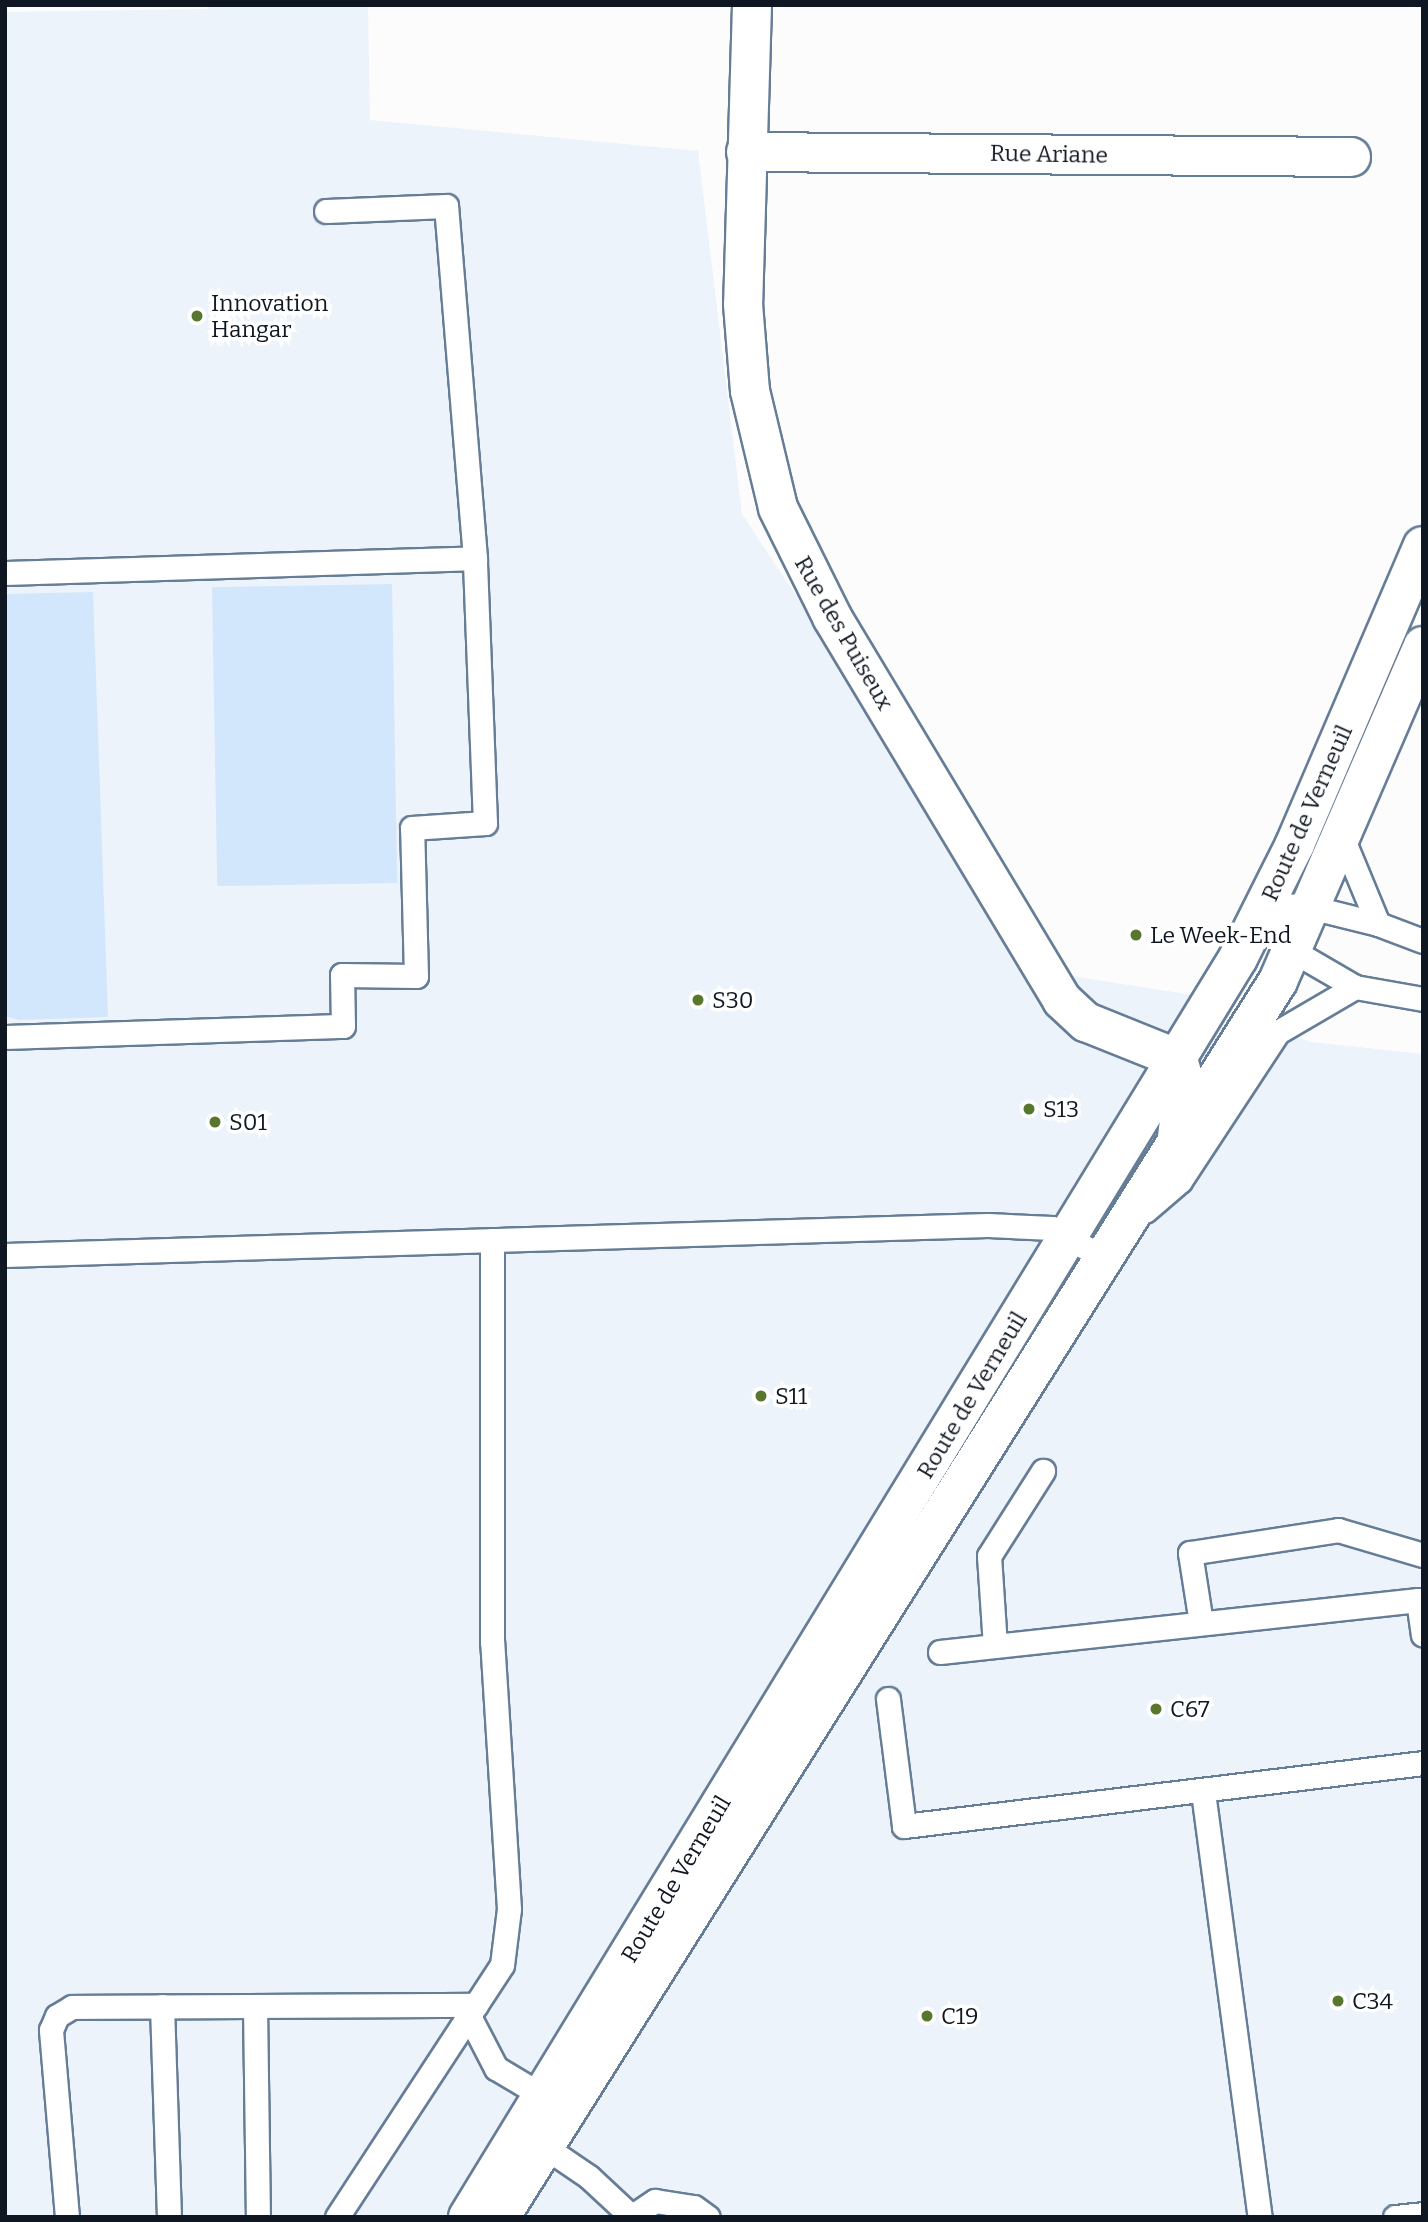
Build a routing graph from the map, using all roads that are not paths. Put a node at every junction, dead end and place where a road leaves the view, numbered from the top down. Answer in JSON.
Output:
{"nodes":[{"id":1,"x":752,"y":5,"type":"edge"},
{"id":2,"x":746,"y":152,"type":"junction"},
{"id":3,"x":1351,"y":157,"type":"dead end"},
{"id":4,"x":326,"y":211,"type":"dead end"},
{"id":5,"x":1423,"y":546,"type":"edge"},
{"id":6,"x":475,"y":558,"type":"junction"},
{"id":7,"x":5,"y":573,"type":"edge"},
{"id":8,"x":1423,"y":646,"type":"edge"},
{"id":9,"x":1342,"y":837,"type":"junction"},
{"id":10,"x":1313,"y":909,"type":"junction"},
{"id":11,"x":1266,"y":911,"type":"junction"},
{"id":12,"x":1378,"y":924,"type":"junction"},
{"id":13,"x":1423,"y":941,"type":"edge"},
{"id":14,"x":1293,"y":951,"type":"junction"},
{"id":15,"x":1355,"y":987,"type":"junction"},
{"id":16,"x":1423,"y":999,"type":"edge"},
{"id":17,"x":5,"y":1037,"type":"edge"},
{"id":18,"x":1178,"y":1059,"type":"junction"},
{"id":19,"x":1176,"y":1145,"type":"junction"},
{"id":20,"x":1068,"y":1238,"type":"junction"},
{"id":21,"x":492,"y":1240,"type":"junction"},
{"id":22,"x":1114,"y":1244,"type":"junction"},
{"id":23,"x":5,"y":1255,"type":"edge"},
{"id":24,"x":1042,"y":1471,"type":"dead end"},
{"id":25,"x":1423,"y":1555,"type":"edge"},
{"id":26,"x":1201,"y":1623,"type":"junction"},
{"id":27,"x":1423,"y":1635,"type":"edge"},
{"id":28,"x":995,"y":1646,"type":"junction"},
{"id":29,"x":940,"y":1652,"type":"dead end"},
{"id":30,"x":888,"y":1699,"type":"dead end"},
{"id":31,"x":1423,"y":1763,"type":"edge"},
{"id":32,"x":1203,"y":1792,"type":"junction"},
{"id":33,"x":162,"y":2006,"type":"junction"},
{"id":34,"x":255,"y":2006,"type":"junction"},
{"id":35,"x":472,"y":2010,"type":"junction"},
{"id":36,"x":543,"y":2096,"type":"junction"},
{"id":37,"x":545,"y":2147,"type":"junction"},
{"id":38,"x":1423,"y":2214,"type":"edge"},
{"id":39,"x":631,"y":2216,"type":"edge"},
{"id":40,"x":67,"y":2217,"type":"edge"},
{"id":41,"x":169,"y":2217,"type":"edge"},
{"id":42,"x":258,"y":2217,"type":"edge"},
{"id":43,"x":337,"y":2217,"type":"edge"},
{"id":44,"x":468,"y":2217,"type":"edge"},
{"id":45,"x":500,"y":2217,"type":"edge"},
{"id":46,"x":708,"y":2217,"type":"edge"},
{"id":47,"x":1260,"y":2217,"type":"edge"},
{"id":48,"x":1395,"y":2217,"type":"edge"}],
"edges":[{"from":1,"to":2,"type":"main road","name":"Rue des Puiseux"},
{"from":2,"to":3,"type":"main road","name":"Rue Ariane"},
{"from":2,"to":18,"type":"main road","name":"Rue des Puiseux"},
{"from":4,"to":6,"type":"lane"},
{"from":5,"to":11,"type":"main road","name":"Route de Verneuil"},
{"from":6,"to":7,"type":"lane"},
{"from":6,"to":17,"type":"lane"},
{"from":8,"to":9,"type":"main road","name":"Route de Verneuil"},
{"from":9,"to":10,"type":"main road","name":"Route de Verneuil"},
{"from":9,"to":12,"type":"lane"},
{"from":10,"to":11,"type":"lane"},
{"from":10,"to":12,"type":"lane"},
{"from":10,"to":14,"type":"main road","name":"Route de Verneuil"},
{"from":11,"to":14,"type":"lane"},
{"from":11,"to":18,"type":"main road","name":"Route de Verneuil"},
{"from":12,"to":13,"type":"lane"},
{"from":14,"to":15,"type":"lane"},
{"from":14,"to":19,"type":"main road","name":"Route de Verneuil"},
{"from":15,"to":16,"type":"lane"},
{"from":15,"to":22,"type":"lane"},
{"from":18,"to":19,"type":"main road"},
{"from":18,"to":20,"type":"main road","name":"Route de Verneuil"},
{"from":19,"to":22,"type":"main road","name":"Route de Verneuil"},
{"from":20,"to":21,"type":"lane"},
{"from":20,"to":22,"type":"lane"},
{"from":20,"to":36,"type":"main road","name":"Route de Verneuil"},
{"from":21,"to":23,"type":"lane"},
{"from":21,"to":35,"type":"lane"},
{"from":22,"to":37,"type":"main road","name":"Route de Verneuil"},
{"from":24,"to":28,"type":"lane"},
{"from":25,"to":26,"type":"lane"},
{"from":26,"to":27,"type":"lane"},
{"from":26,"to":28,"type":"lane"},
{"from":28,"to":29,"type":"lane"},
{"from":30,"to":32,"type":"lane"},
{"from":31,"to":32,"type":"lane"},
{"from":32,"to":47,"type":"lane"},
{"from":33,"to":34,"type":"lane"},
{"from":33,"to":40,"type":"lane"},
{"from":33,"to":41,"type":"lane"},
{"from":34,"to":35,"type":"lane"},
{"from":34,"to":42,"type":"lane"},
{"from":35,"to":36,"type":"lane"},
{"from":35,"to":43,"type":"lane"},
{"from":36,"to":37,"type":"lane"},
{"from":36,"to":44,"type":"main road","name":"Route de Verneuil"},
{"from":37,"to":39,"type":"lane"},
{"from":37,"to":45,"type":"main road","name":"Route de Verneuil"},
{"from":38,"to":48,"type":"lane"},
{"from":39,"to":46,"type":"lane"}]}
